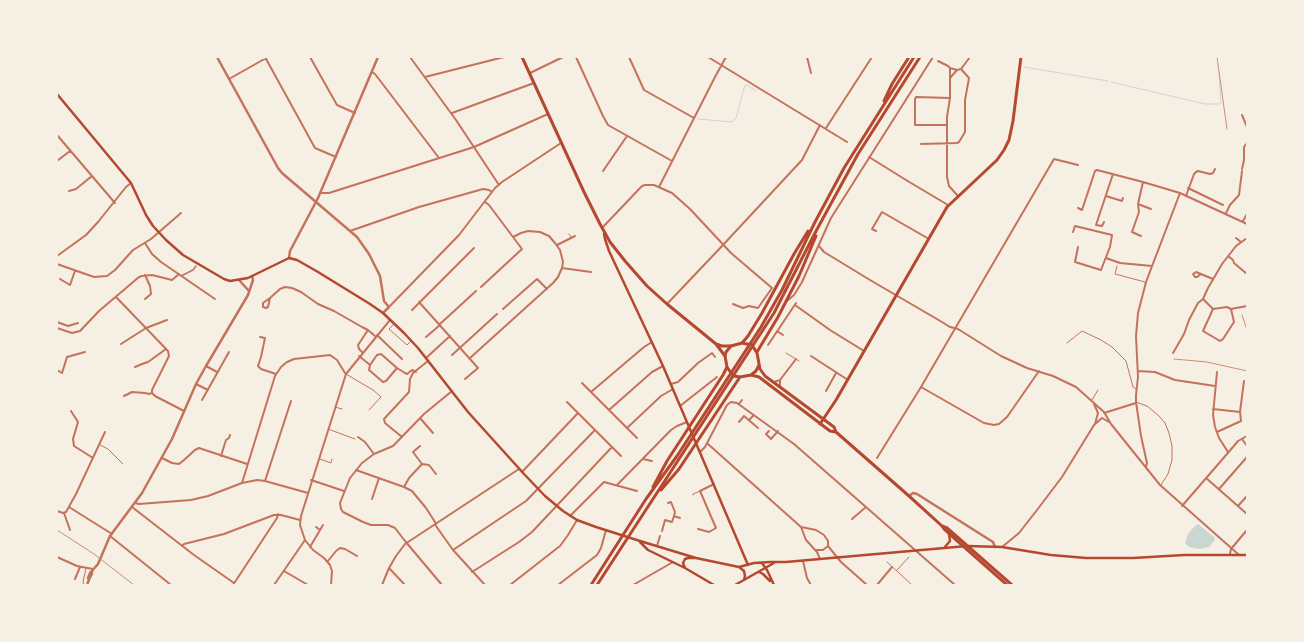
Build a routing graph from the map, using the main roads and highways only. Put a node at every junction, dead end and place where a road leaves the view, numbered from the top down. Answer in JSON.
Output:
{"nodes":[{"id":1,"x":522,"y":57,"type":"edge"},
{"id":2,"x":909,"y":57,"type":"edge"},
{"id":3,"x":914,"y":57,"type":"edge"},
{"id":4,"x":920,"y":57,"type":"edge"},
{"id":5,"x":1021,"y":57,"type":"edge"},
{"id":6,"x":57,"y":94,"type":"edge"},
{"id":7,"x":878,"y":113,"type":"junction"},
{"id":8,"x":815,"y":222,"type":"junction"},
{"id":9,"x":820,"y":225,"type":"junction"},
{"id":10,"x":604,"y":232,"type":"junction"},
{"id":11,"x":615,"y":249,"type":"junction"},
{"id":12,"x":611,"y":254,"type":"junction"},
{"id":13,"x":742,"y":343,"type":"junction"},
{"id":14,"x":716,"y":344,"type":"junction"},
{"id":15,"x":731,"y":346,"type":"junction"},
{"id":16,"x":757,"y":353,"type":"junction"},
{"id":17,"x":725,"y":356,"type":"junction"},
{"id":18,"x":759,"y":365,"type":"junction"},
{"id":19,"x":727,"y":367,"type":"junction"},
{"id":20,"x":751,"y":375,"type":"junction"},
{"id":21,"x":740,"y":378,"type":"junction"},
{"id":22,"x":824,"y":419,"type":"junction"},
{"id":23,"x":820,"y":424,"type":"junction"},
{"id":24,"x":836,"y":432,"type":"junction"},
{"id":25,"x":646,"y":499,"type":"junction"},
{"id":26,"x":651,"y":502,"type":"junction"},
{"id":27,"x":942,"y":526,"type":"junction"},
{"id":28,"x":949,"y":534,"type":"junction"},
{"id":29,"x":962,"y":541,"type":"junction"},
{"id":30,"x":640,"y":542,"type":"junction"},
{"id":31,"x":652,"y":545,"type":"junction"},
{"id":32,"x":962,"y":546,"type":"junction"},
{"id":33,"x":967,"y":546,"type":"junction"},
{"id":34,"x":982,"y":547,"type":"junction"},
{"id":35,"x":943,"y":548,"type":"junction"},
{"id":36,"x":648,"y":550,"type":"junction"},
{"id":37,"x":1247,"y":555,"type":"edge"},
{"id":38,"x":979,"y":556,"type":"junction"},
{"id":39,"x":696,"y":558,"type":"junction"},
{"id":40,"x":762,"y":563,"type":"junction"},
{"id":41,"x":774,"y":563,"type":"junction"},
{"id":42,"x":748,"y":565,"type":"junction"},
{"id":43,"x":739,"y":567,"type":"junction"},
{"id":44,"x":685,"y":568,"type":"junction"},
{"id":45,"x":764,"y":568,"type":"junction"},
{"id":46,"x":759,"y":572,"type":"junction"},
{"id":47,"x":743,"y":581,"type":"junction"},
{"id":48,"x":773,"y":584,"type":"edge"},
{"id":49,"x":591,"y":585,"type":"edge"},
{"id":50,"x":597,"y":585,"type":"edge"},
{"id":51,"x":714,"y":585,"type":"edge"},
{"id":52,"x":736,"y":585,"type":"edge"},
{"id":53,"x":1007,"y":585,"type":"edge"},
{"id":54,"x":1012,"y":585,"type":"edge"}],
"edges":[{"from":1,"to":10,"type":"main road"},
{"from":2,"to":7,"type":"main road"},
{"from":3,"to":7,"type":"main road"},
{"from":4,"to":9,"type":"main road"},
{"from":5,"to":22,"type":"main road"},
{"from":6,"to":30,"type":"main road"},
{"from":7,"to":8,"type":"main road"},
{"from":8,"to":13,"type":"main road"},
{"from":8,"to":25,"type":"main road"},
{"from":9,"to":16,"type":"main road"},
{"from":9,"to":26,"type":"main road"},
{"from":10,"to":11,"type":"main road"},
{"from":10,"to":12,"type":"main road"},
{"from":11,"to":12,"type":"main road"},
{"from":11,"to":14,"type":"main road"},
{"from":12,"to":42,"type":"main road"},
{"from":13,"to":15,"type":"main road"},
{"from":13,"to":16,"type":"main road"},
{"from":14,"to":15,"type":"main road"},
{"from":14,"to":17,"type":"main road"},
{"from":15,"to":17,"type":"main road"},
{"from":16,"to":18,"type":"main road"},
{"from":17,"to":19,"type":"main road"},
{"from":18,"to":20,"type":"main road"},
{"from":18,"to":22,"type":"main road"},
{"from":19,"to":21,"type":"main road"},
{"from":19,"to":25,"type":"main road"},
{"from":20,"to":21,"type":"main road"},
{"from":20,"to":23,"type":"main road"},
{"from":21,"to":26,"type":"main road"},
{"from":22,"to":23,"type":"main road"},
{"from":22,"to":24,"type":"main road"},
{"from":23,"to":24,"type":"main road"},
{"from":24,"to":27,"type":"main road"},
{"from":25,"to":49,"type":"main road"},
{"from":26,"to":50,"type":"main road"},
{"from":27,"to":28,"type":"main road"},
{"from":27,"to":29,"type":"main road"},
{"from":28,"to":32,"type":"main road"},
{"from":28,"to":35,"type":"main road"},
{"from":29,"to":32,"type":"main road"},
{"from":29,"to":33,"type":"main road"},
{"from":30,"to":31,"type":"main road"},
{"from":30,"to":36,"type":"main road"},
{"from":31,"to":36,"type":"main road"},
{"from":31,"to":39,"type":"main road"},
{"from":32,"to":33,"type":"main road"},
{"from":32,"to":35,"type":"main road"},
{"from":32,"to":53,"type":"main road"},
{"from":33,"to":34,"type":"main road"},
{"from":33,"to":38,"type":"main road"},
{"from":34,"to":37,"type":"main road"},
{"from":34,"to":38,"type":"main road"},
{"from":35,"to":41,"type":"main road"},
{"from":36,"to":44,"type":"main road"},
{"from":38,"to":54,"type":"main road"},
{"from":39,"to":43,"type":"main road"},
{"from":39,"to":44,"type":"main road"},
{"from":40,"to":41,"type":"main road"},
{"from":40,"to":42,"type":"main road"},
{"from":40,"to":45,"type":"main road"},
{"from":41,"to":45,"type":"main road"},
{"from":42,"to":43,"type":"main road"},
{"from":43,"to":47,"type":"main road"},
{"from":44,"to":51,"type":"main road"},
{"from":45,"to":46,"type":"main road"},
{"from":45,"to":48,"type":"main road"},
{"from":46,"to":47,"type":"main road"},
{"from":46,"to":48,"type":"main road"},
{"from":47,"to":52,"type":"main road"}]}
